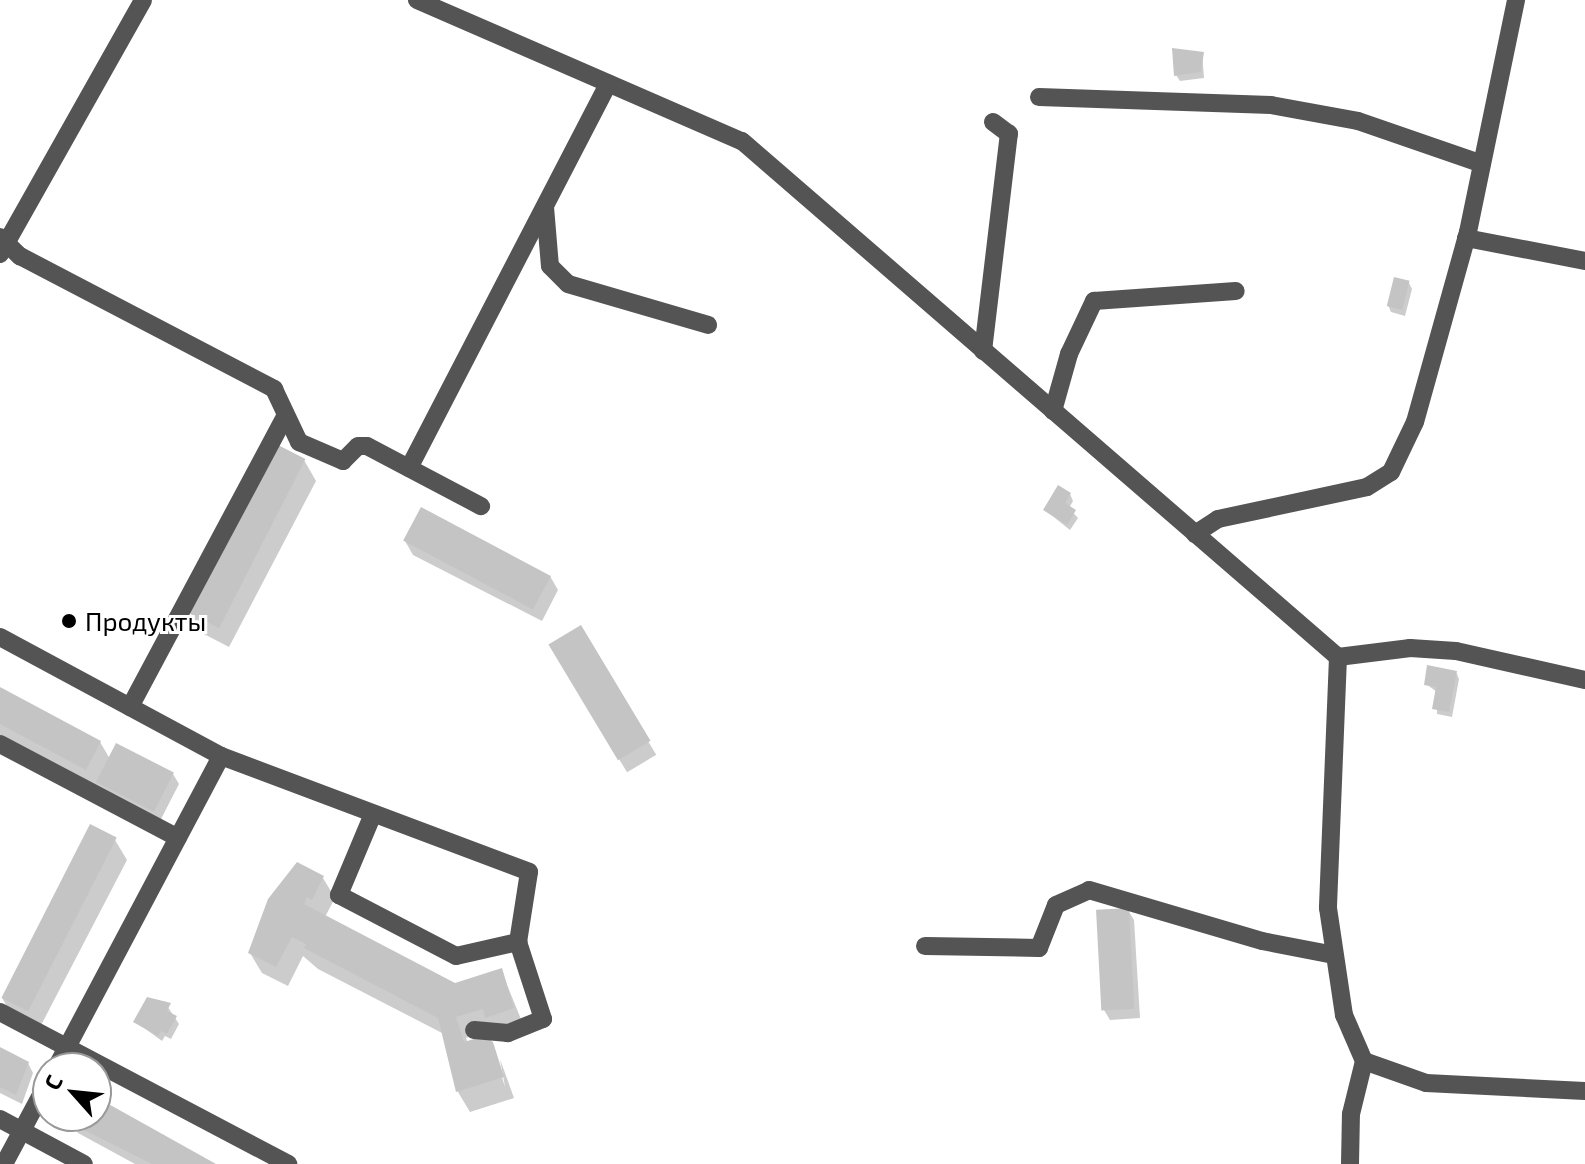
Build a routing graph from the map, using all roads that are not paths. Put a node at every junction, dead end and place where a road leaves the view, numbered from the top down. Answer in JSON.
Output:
{"nodes":[{"id":1,"x":143,"y":0,"type":"edge"},
{"id":2,"x":417,"y":0,"type":"edge"},
{"id":3,"x":1516,"y":0,"type":"edge"},
{"id":4,"x":608,"y":84,"type":"junction"},
{"id":5,"x":1039,"y":97,"type":"dead end"},
{"id":6,"x":993,"y":122,"type":"dead end"},
{"id":7,"x":1482,"y":164,"type":"junction"},
{"id":8,"x":545,"y":205,"type":"junction"},
{"id":9,"x":1466,"y":238,"type":"junction"},
{"id":10,"x":2,"y":244,"type":"edge"},
{"id":11,"x":1585,"y":261,"type":"edge"},
{"id":12,"x":1236,"y":291,"type":"dead end"},
{"id":13,"x":708,"y":325,"type":"dead end"},
{"id":14,"x":983,"y":351,"type":"junction"},
{"id":15,"x":1053,"y":411,"type":"junction"},
{"id":16,"x":284,"y":419,"type":"junction"},
{"id":17,"x":409,"y":468,"type":"junction"},
{"id":18,"x":481,"y":506,"type":"dead end"},
{"id":19,"x":1195,"y":534,"type":"junction"},
{"id":20,"x":0,"y":637,"type":"edge"},
{"id":21,"x":1338,"y":657,"type":"junction"},
{"id":22,"x":1584,"y":674,"type":"edge"},
{"id":23,"x":130,"y":707,"type":"junction"},
{"id":24,"x":0,"y":744,"type":"edge"},
{"id":25,"x":221,"y":756,"type":"junction"},
{"id":26,"x":373,"y":814,"type":"junction"},
{"id":27,"x":178,"y":838,"type":"junction"},
{"id":28,"x":518,"y":942,"type":"junction"},
{"id":29,"x":925,"y":946,"type":"dead end"},
{"id":30,"x":1334,"y":955,"type":"junction"},
{"id":31,"x":0,"y":1012,"type":"edge"},
{"id":32,"x":474,"y":1030,"type":"dead end"},
{"id":33,"x":67,"y":1046,"type":"junction"},
{"id":34,"x":64,"y":1052,"type":"edge"},
{"id":35,"x":1364,"y":1061,"type":"junction"},
{"id":36,"x":1585,"y":1091,"type":"edge"},
{"id":37,"x":32,"y":1112,"type":"edge"},
{"id":38,"x":0,"y":1119,"type":"edge"},
{"id":39,"x":22,"y":1131,"type":"junction"},
{"id":40,"x":4,"y":1164,"type":"edge"},
{"id":41,"x":84,"y":1164,"type":"edge"},
{"id":42,"x":288,"y":1164,"type":"edge"},
{"id":43,"x":1350,"y":1164,"type":"edge"}],
"edges":[{"from":1,"to":10,"type":"street"},
{"from":2,"to":4,"type":"street"},
{"from":3,"to":7,"type":"street"},
{"from":4,"to":8,"type":"street"},
{"from":4,"to":14,"type":"street"},
{"from":5,"to":7,"type":"street"},
{"from":6,"to":14,"type":"street"},
{"from":7,"to":9,"type":"street"},
{"from":8,"to":13,"type":"street"},
{"from":8,"to":17,"type":"street"},
{"from":9,"to":11,"type":"street"},
{"from":9,"to":19,"type":"street"},
{"from":10,"to":16,"type":"street"},
{"from":12,"to":15,"type":"street"},
{"from":14,"to":15,"type":"street"},
{"from":15,"to":19,"type":"street"},
{"from":16,"to":17,"type":"street"},
{"from":16,"to":23,"type":"street"},
{"from":17,"to":18,"type":"street"},
{"from":19,"to":21,"type":"street"},
{"from":20,"to":23,"type":"street"},
{"from":21,"to":22,"type":"street"},
{"from":21,"to":30,"type":"street"},
{"from":23,"to":25,"type":"street"},
{"from":24,"to":27,"type":"street"},
{"from":25,"to":26,"type":"street"},
{"from":25,"to":27,"type":"street"},
{"from":26,"to":28,"type":"street"},
{"from":26,"to":28,"type":"street"},
{"from":27,"to":33,"type":"street"},
{"from":28,"to":32,"type":"street"},
{"from":29,"to":30,"type":"street"},
{"from":30,"to":35,"type":"street"},
{"from":31,"to":33,"type":"street"},
{"from":33,"to":34,"type":"street"},
{"from":33,"to":42,"type":"street"},
{"from":35,"to":36,"type":"street"},
{"from":35,"to":43,"type":"street"},
{"from":37,"to":39,"type":"street"},
{"from":38,"to":39,"type":"street"},
{"from":39,"to":40,"type":"street"},
{"from":39,"to":41,"type":"street"}]}
